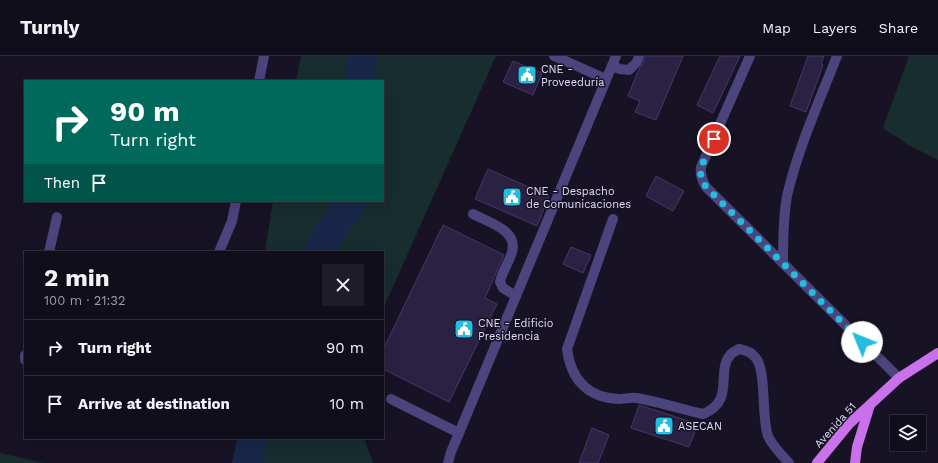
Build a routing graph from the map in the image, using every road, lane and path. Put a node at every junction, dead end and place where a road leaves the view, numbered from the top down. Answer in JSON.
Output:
{"nodes":[{"id":1,"x":264,"y":56,"type":"edge"},
{"id":2,"x":554,"y":56,"type":"edge"},
{"id":3,"x":616,"y":56,"type":"edge"},
{"id":4,"x":639,"y":56,"type":"edge"},
{"id":5,"x":750,"y":56,"type":"edge"},
{"id":6,"x":837,"y":56,"type":"edge"},
{"id":7,"x":612,"y":66,"type":"junction"},
{"id":8,"x":606,"y":79,"type":"junction"},
{"id":9,"x":259,"y":80,"type":"edge"},
{"id":10,"x":236,"y":202,"type":"edge"},
{"id":11,"x":473,"y":214,"type":"dead end"},
{"id":12,"x":57,"y":217,"type":"dead end"},
{"id":13,"x":613,"y":219,"type":"dead end"},
{"id":14,"x":49,"y":251,"type":"edge"},
{"id":15,"x":219,"y":251,"type":"edge"},
{"id":16,"x":783,"y":263,"type":"junction"},
{"id":17,"x":516,"y":296,"type":"junction"},
{"id":18,"x":938,"y":353,"type":"edge"},
{"id":19,"x":900,"y":378,"type":"junction"},
{"id":20,"x":391,"y":399,"type":"dead end"},
{"id":21,"x":871,"y":404,"type":"junction"},
{"id":22,"x":459,"y":433,"type":"junction"},
{"id":23,"x":448,"y":463,"type":"edge"},
{"id":24,"x":789,"y":463,"type":"edge"},
{"id":25,"x":817,"y":463,"type":"edge"},
{"id":26,"x":854,"y":463,"type":"edge"}],
"edges":[{"from":1,"to":9,"type":"lane"},
{"from":2,"to":8,"type":"lane"},
{"from":3,"to":7,"type":"lane"},
{"from":4,"to":7,"type":"lane"},
{"from":5,"to":16,"type":"lane"},
{"from":6,"to":16,"type":"lane"},
{"from":7,"to":8,"type":"lane"},
{"from":8,"to":17,"type":"lane"},
{"from":10,"to":15,"type":"lane"},
{"from":11,"to":17,"type":"lane"},
{"from":12,"to":14,"type":"lane"},
{"from":13,"to":24,"type":"lane"},
{"from":16,"to":19,"type":"lane"},
{"from":17,"to":22,"type":"lane"},
{"from":18,"to":19,"type":"main road","name":"Avenida 51"},
{"from":19,"to":21,"type":"main road","name":"Avenida 51"},
{"from":20,"to":22,"type":"lane"},
{"from":21,"to":25,"type":"main road","name":"Avenida 51"},
{"from":21,"to":26,"type":"main road","name":"Avenida 51"},
{"from":22,"to":23,"type":"lane"}]}
